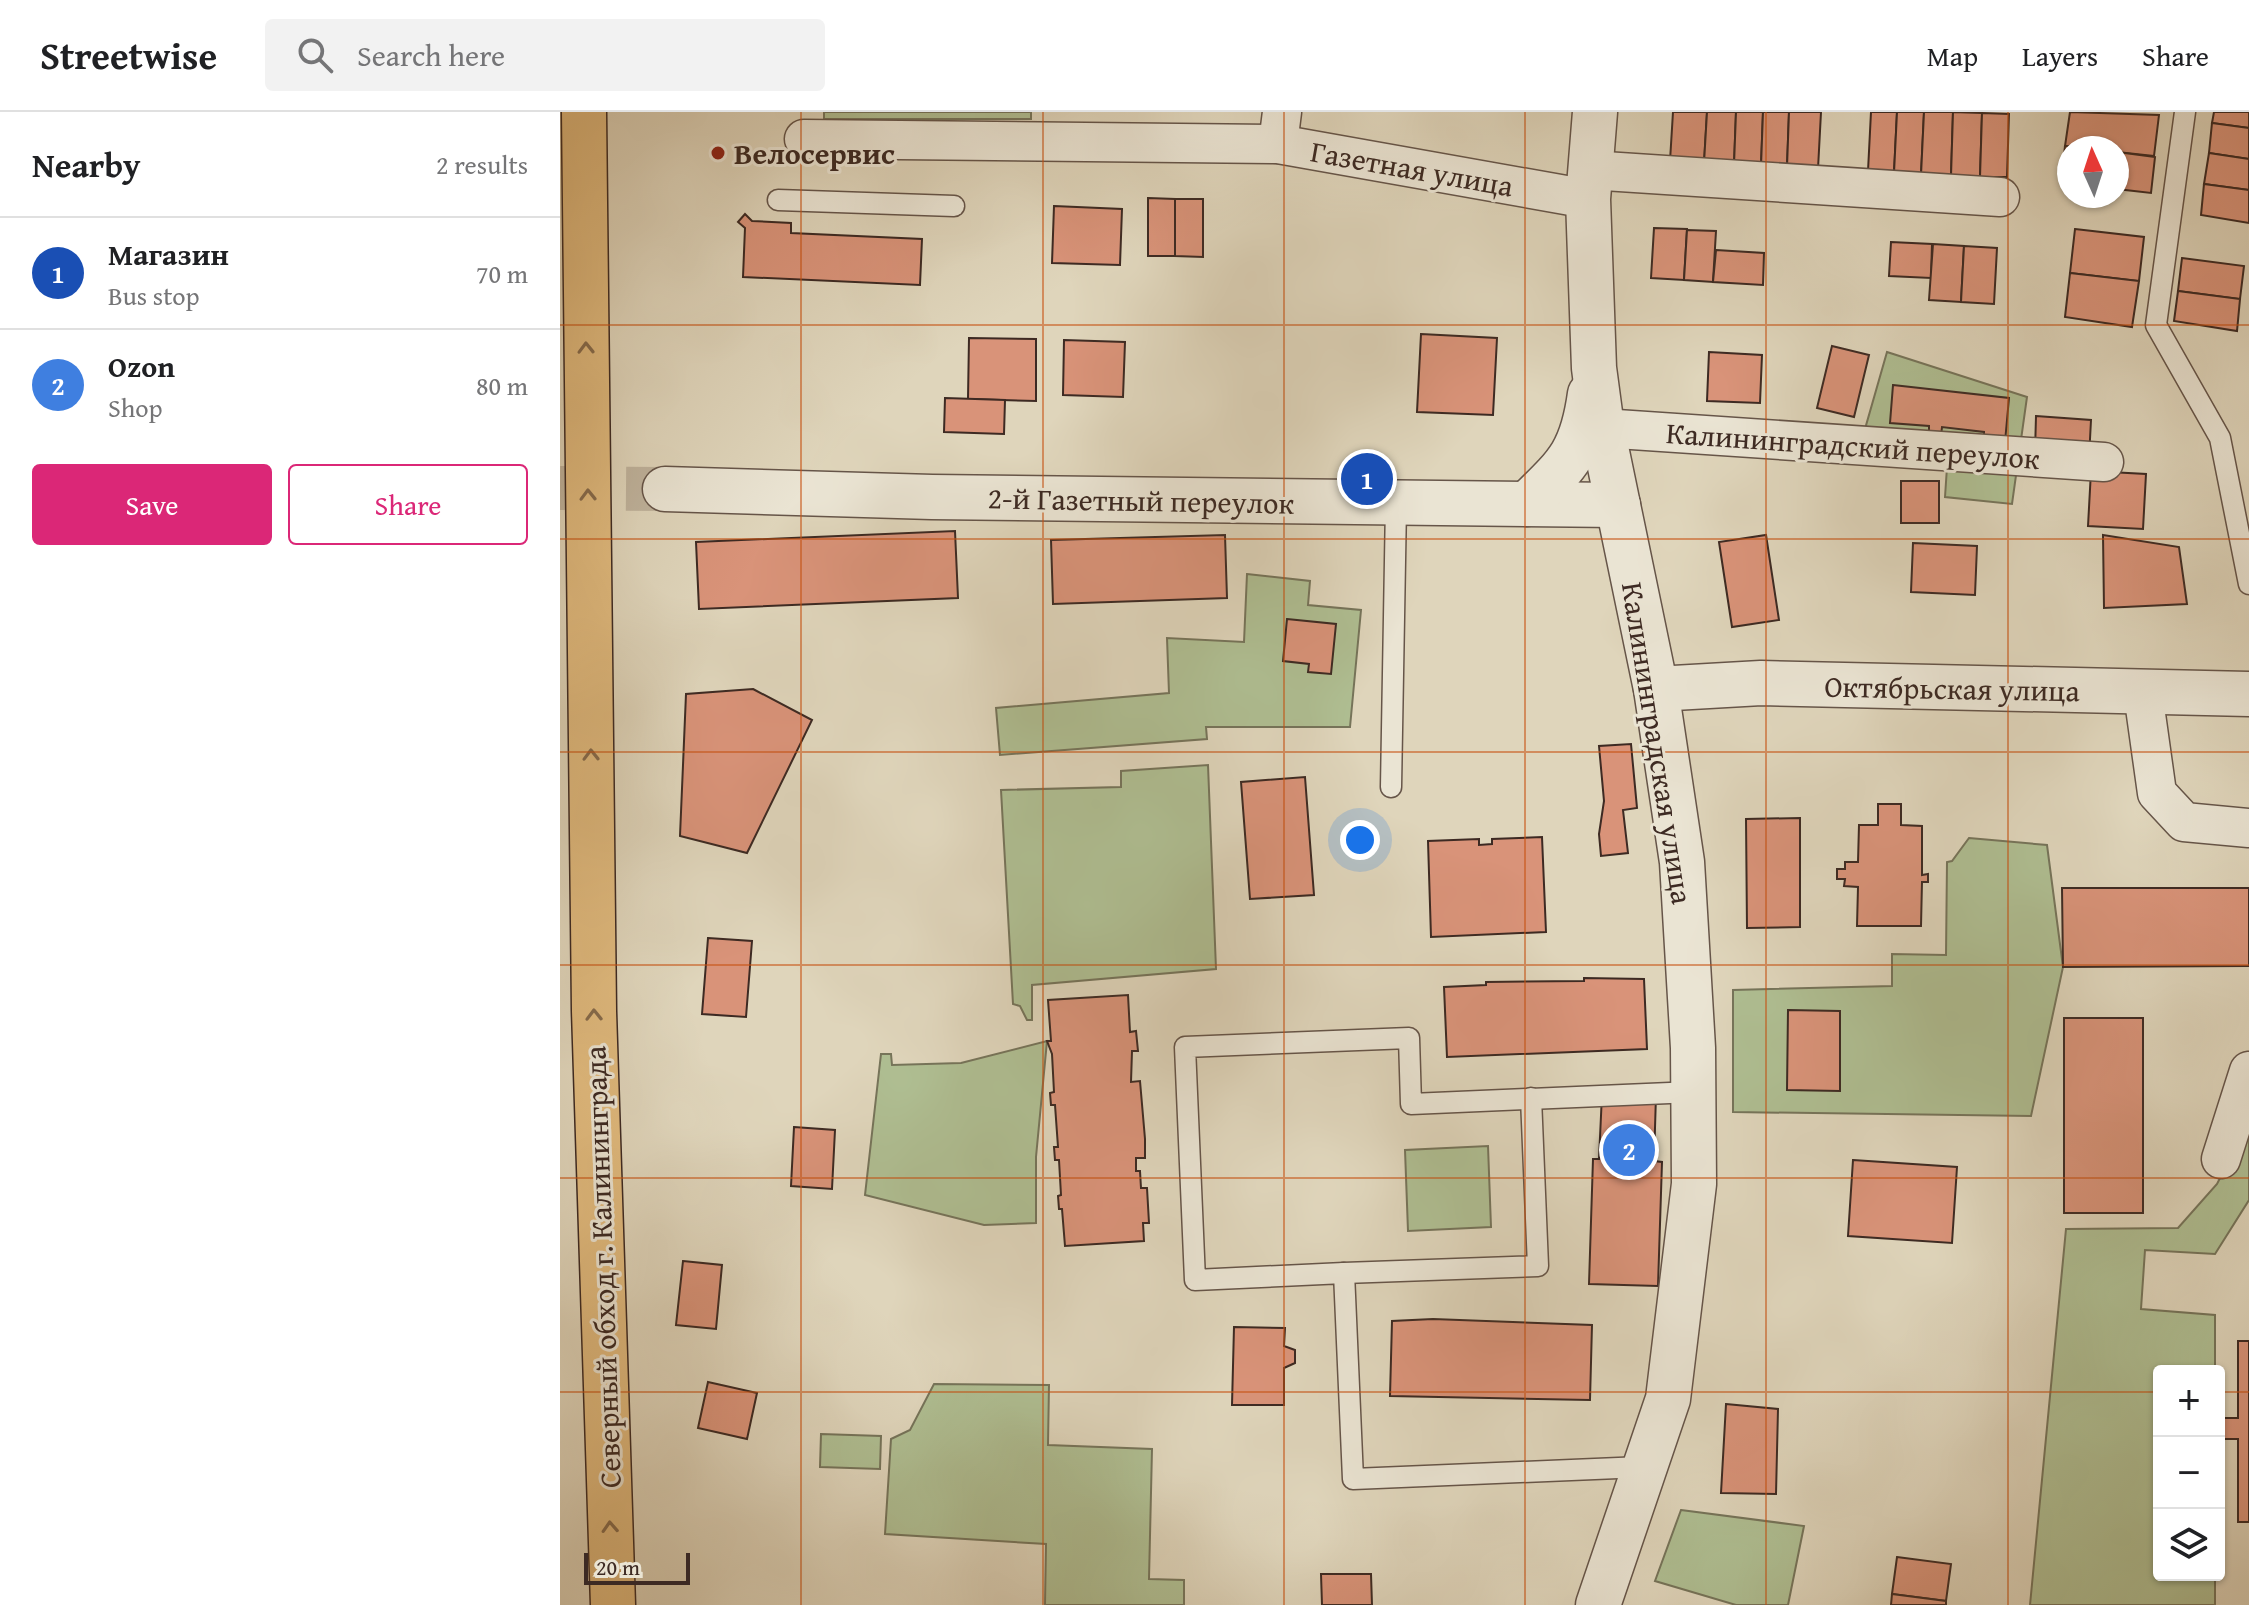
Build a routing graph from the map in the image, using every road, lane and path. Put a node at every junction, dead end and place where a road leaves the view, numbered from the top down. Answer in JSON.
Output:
{"nodes":[{"id":1,"x":584,"y":112,"type":"edge"},
{"id":2,"x":1595,"y":112,"type":"edge"},
{"id":3,"x":2185,"y":112,"type":"edge"},
{"id":4,"x":1280,"y":128,"type":"edge"},
{"id":5,"x":804,"y":139,"type":"dead end"},
{"id":6,"x":1588,"y":184,"type":"junction"},
{"id":7,"x":2000,"y":197,"type":"dead end"},
{"id":8,"x":778,"y":200,"type":"dead end"},
{"id":9,"x":954,"y":206,"type":"dead end"},
{"id":10,"x":1594,"y":368,"type":"junction"},
{"id":11,"x":1602,"y":428,"type":"junction"},
{"id":12,"x":2104,"y":462,"type":"dead end"},
{"id":13,"x":665,"y":489,"type":"tunnel mouth"},
{"id":14,"x":1396,"y":504,"type":"junction"},
{"id":15,"x":1527,"y":504,"type":"junction"},
{"id":16,"x":1618,"y":505,"type":"junction"},
{"id":17,"x":2249,"y":584,"type":"edge"},
{"id":18,"x":1656,"y":689,"type":"junction"},
{"id":19,"x":2143,"y":693,"type":"junction"},
{"id":20,"x":2249,"y":694,"type":"edge"},
{"id":21,"x":1391,"y":787,"type":"dead end"},
{"id":22,"x":2249,"y":828,"type":"edge"},
{"id":23,"x":2249,"y":1071,"type":"edge"},
{"id":24,"x":1693,"y":1092,"type":"junction"},
{"id":25,"x":1531,"y":1098,"type":"junction"},
{"id":26,"x":2221,"y":1159,"type":"dead end"},
{"id":27,"x":1344,"y":1273,"type":"junction"},
{"id":28,"x":1642,"y":1467,"type":"junction"},
{"id":29,"x":613,"y":1605,"type":"edge"},
{"id":30,"x":1598,"y":1605,"type":"edge"}],
"edges":[{"from":29,"to":1,"type":"highway","name":"Северный обход г. Калининграда","one_way":true},
{"from":2,"to":6,"type":"street","name":"Калининградская улица"},
{"from":3,"to":17,"type":"lane"},
{"from":4,"to":5,"type":"street","name":"Газетная улица"},
{"from":4,"to":6,"type":"street","name":"Газетная улица"},
{"from":6,"to":7,"type":"street","name":"Газетная улица"},
{"from":6,"to":10,"type":"street","name":"Калининградская улица"},
{"from":8,"to":9,"type":"lane"},
{"from":10,"to":11,"type":"street","name":"Калининградская улица"},
{"from":10,"to":15,"type":"street"},
{"from":11,"to":12,"type":"street","name":"Калининградский переулок"},
{"from":11,"to":16,"type":"street","name":"Калининградская улица"},
{"from":13,"to":14,"type":"street","name":"2-й Газетный переулок"},
{"from":14,"to":15,"type":"street","name":"2-й Газетный переулок"},
{"from":14,"to":21,"type":"lane"},
{"from":15,"to":16,"type":"street","name":"2-й Газетный переулок"},
{"from":16,"to":18,"type":"street","name":"Калининградская улица"},
{"from":18,"to":19,"type":"street","name":"Октябрьская улица"},
{"from":18,"to":24,"type":"street","name":"Калининградская улица"},
{"from":19,"to":20,"type":"street","name":"Октябрьская улица"},
{"from":19,"to":22,"type":"street"},
{"from":23,"to":26,"type":"street"},
{"from":24,"to":25,"type":"lane"},
{"from":24,"to":28,"type":"street","name":"Калининградская улица"},
{"from":25,"to":27,"type":"lane"},
{"from":25,"to":27,"type":"lane"},
{"from":27,"to":28,"type":"lane"},
{"from":28,"to":30,"type":"street","name":"Калининградская улица"}]}
